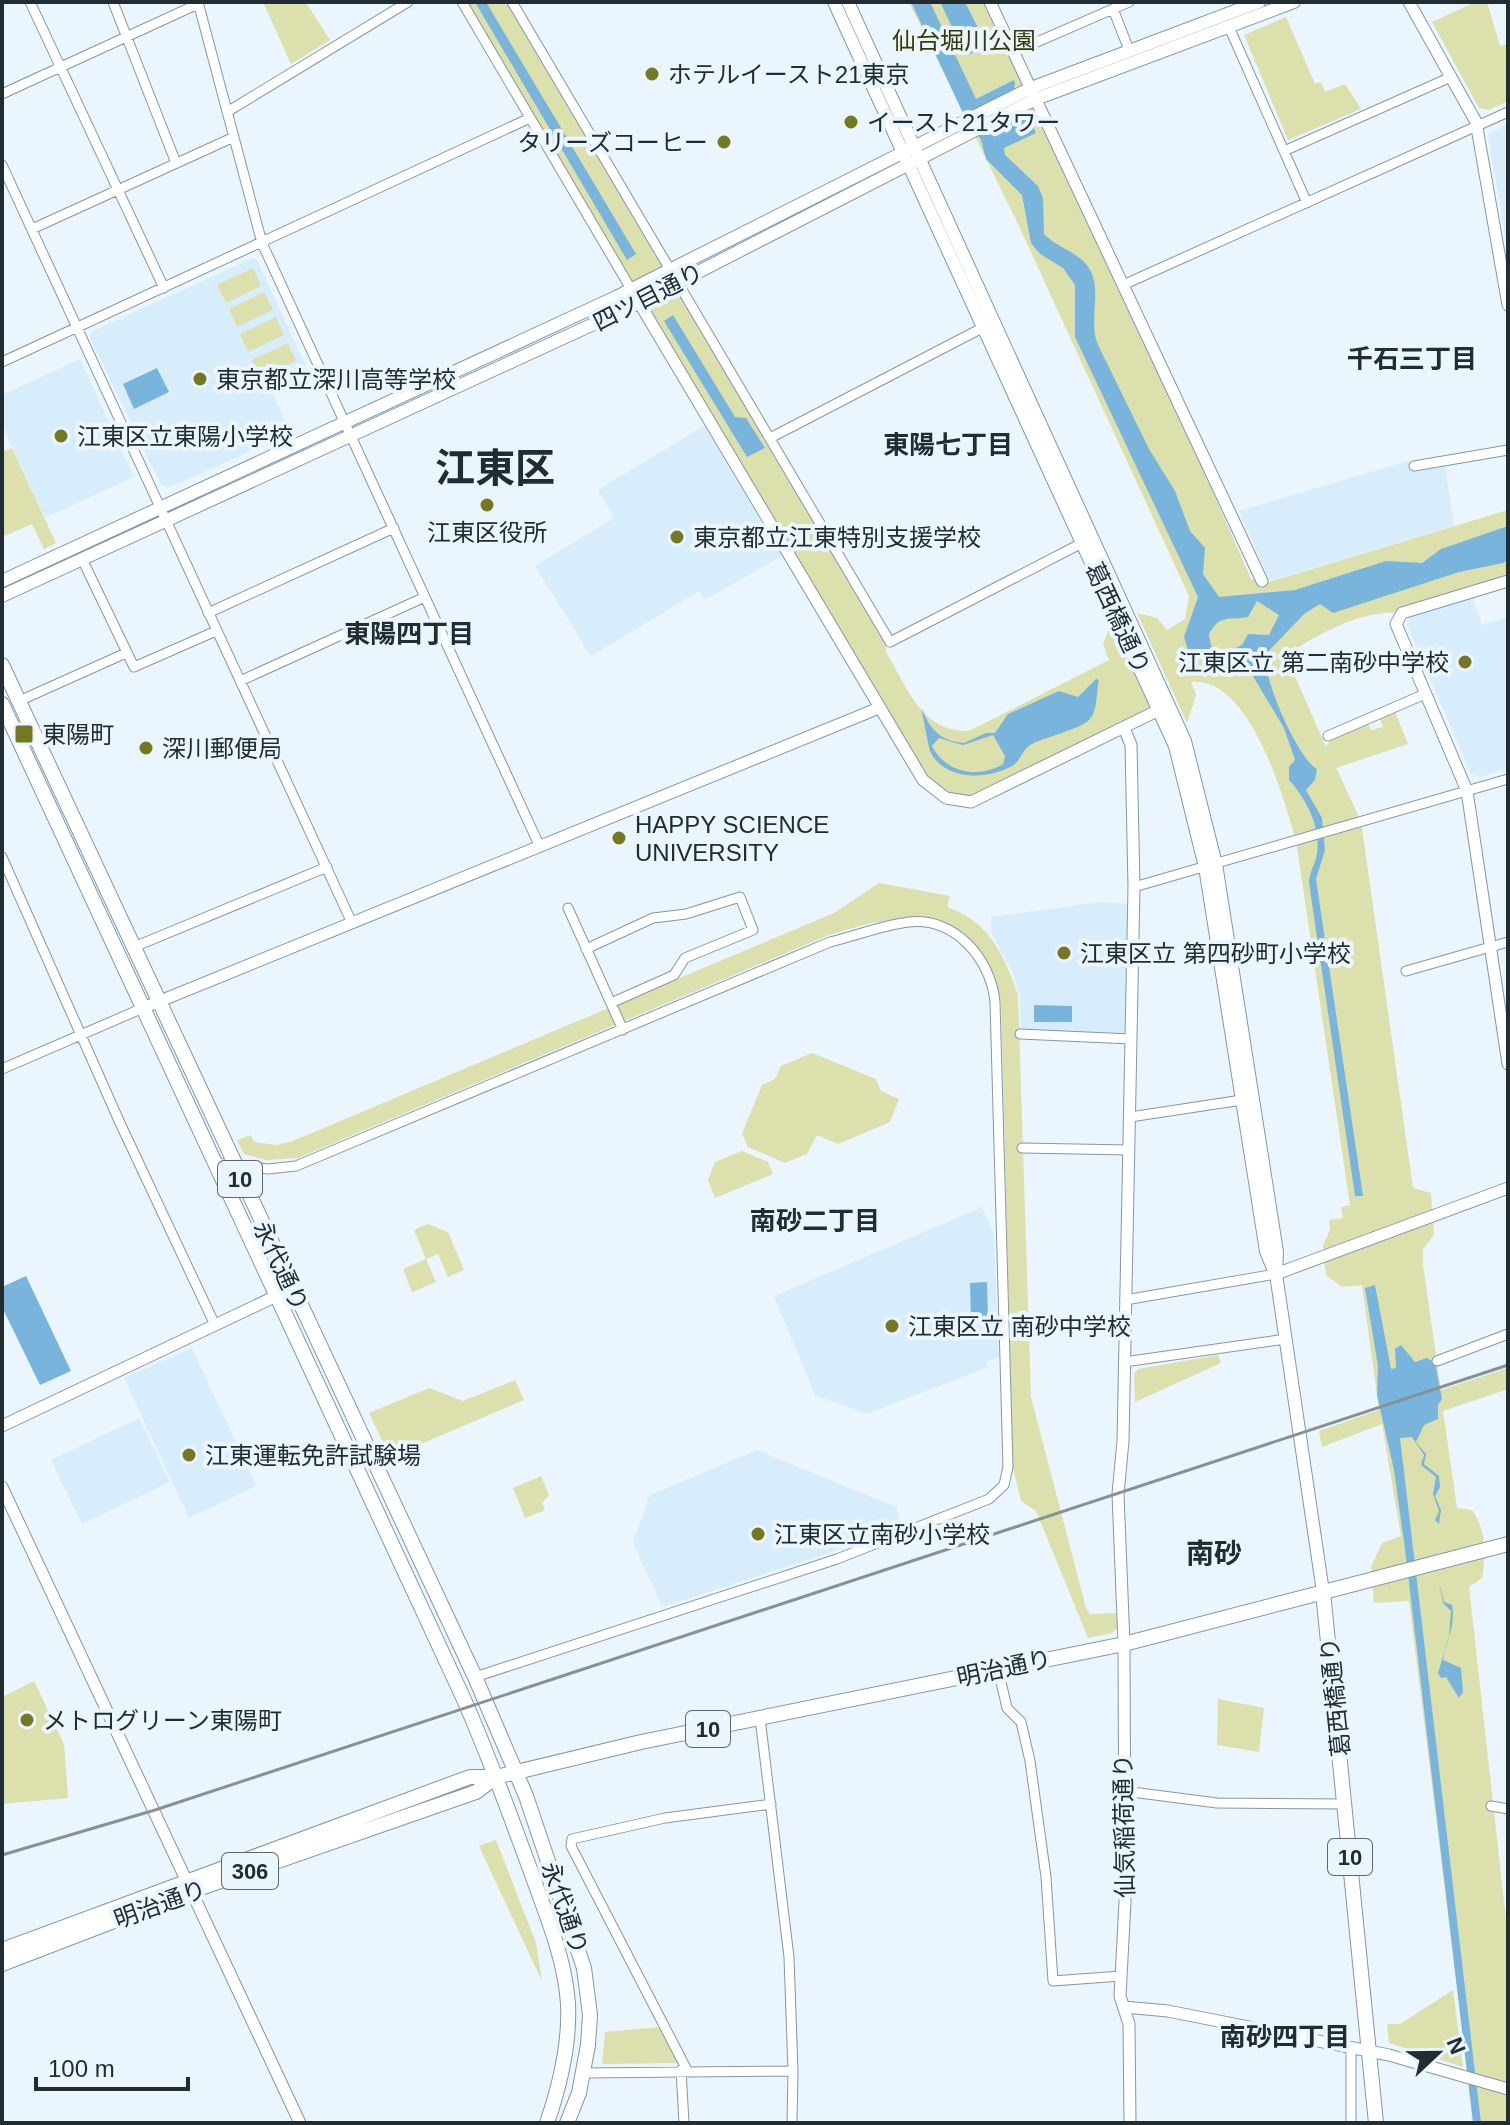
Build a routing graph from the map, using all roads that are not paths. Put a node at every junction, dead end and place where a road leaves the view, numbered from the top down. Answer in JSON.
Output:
{"nodes":[{"id":1,"x":30,"y":2,"type":"edge"},
{"id":2,"x":113,"y":2,"type":"edge"},
{"id":3,"x":408,"y":2,"type":"edge"},
{"id":4,"x":462,"y":2,"type":"edge"},
{"id":5,"x":512,"y":2,"type":"edge"},
{"id":6,"x":834,"y":2,"type":"edge"},
{"id":7,"x":848,"y":2,"type":"edge"},
{"id":8,"x":990,"y":2,"type":"edge"},
{"id":9,"x":1129,"y":2,"type":"edge"},
{"id":10,"x":1259,"y":2,"type":"edge"},
{"id":11,"x":1294,"y":2,"type":"edge"},
{"id":12,"x":1409,"y":2,"type":"edge"},
{"id":13,"x":198,"y":3,"type":"edge"},
{"id":14,"x":1113,"y":9,"type":"junction"},
{"id":15,"x":1229,"y":27,"type":"junction"},
{"id":16,"x":127,"y":37,"type":"junction"},
{"id":17,"x":1129,"y":50,"type":"junction"},
{"id":18,"x":1014,"y":52,"type":"junction"},
{"id":19,"x":61,"y":67,"type":"junction"},
{"id":20,"x":1451,"y":77,"type":"junction"},
{"id":21,"x":2,"y":94,"type":"edge"},
{"id":22,"x":1030,"y":95,"type":"junction"},
{"id":23,"x":227,"y":112,"type":"junction"},
{"id":24,"x":1508,"y":112,"type":"edge"},
{"id":25,"x":530,"y":118,"type":"junction"},
{"id":26,"x":1477,"y":126,"type":"junction"},
{"id":27,"x":969,"y":127,"type":"junction"},
{"id":28,"x":234,"y":137,"type":"junction"},
{"id":29,"x":915,"y":146,"type":"junction"},
{"id":30,"x":1284,"y":151,"type":"junction"},
{"id":31,"x":902,"y":152,"type":"junction"},
{"id":32,"x":921,"y":159,"type":"junction"},
{"id":33,"x":176,"y":163,"type":"junction"},
{"id":34,"x":2,"y":165,"type":"edge"},
{"id":35,"x":908,"y":166,"type":"junction"},
{"id":36,"x":117,"y":189,"type":"junction"},
{"id":37,"x":1307,"y":203,"type":"junction"},
{"id":38,"x":32,"y":229,"type":"junction"},
{"id":39,"x":262,"y":243,"type":"junction"},
{"id":40,"x":673,"y":276,"type":"junction"},
{"id":41,"x":1123,"y":285,"type":"junction"},
{"id":42,"x":164,"y":288,"type":"junction"},
{"id":43,"x":633,"y":288,"type":"junction"},
{"id":44,"x":1507,"y":298,"type":"edge"},
{"id":45,"x":641,"y":301,"type":"junction"},
{"id":46,"x":984,"y":327,"type":"junction"},
{"id":47,"x":78,"y":329,"type":"junction"},
{"id":48,"x":2,"y":362,"type":"edge"},
{"id":49,"x":344,"y":422,"type":"junction"},
{"id":50,"x":351,"y":436,"type":"junction"},
{"id":51,"x":772,"y":437,"type":"junction"},
{"id":52,"x":1508,"y":450,"type":"edge"},
{"id":53,"x":1414,"y":466,"type":"dead end"},
{"id":54,"x":161,"y":507,"type":"junction"},
{"id":55,"x":167,"y":520,"type":"junction"},
{"id":56,"x":394,"y":528,"type":"junction"},
{"id":57,"x":1088,"y":540,"type":"junction"},
{"id":58,"x":82,"y":559,"type":"junction"},
{"id":59,"x":2,"y":581,"type":"edge"},
{"id":60,"x":1262,"y":581,"type":"dead end"},
{"id":61,"x":1508,"y":581,"type":"edge"},
{"id":62,"x":2,"y":596,"type":"edge"},
{"id":63,"x":425,"y":597,"type":"junction"},
{"id":64,"x":208,"y":613,"type":"junction"},
{"id":65,"x":216,"y":631,"type":"junction"},
{"id":66,"x":126,"y":653,"type":"junction"},
{"id":67,"x":2,"y":665,"type":"edge"},
{"id":68,"x":240,"y":681,"type":"junction"},
{"id":69,"x":1425,"y":694,"type":"junction"},
{"id":70,"x":19,"y":701,"type":"junction"},
{"id":71,"x":2,"y":704,"type":"edge"},
{"id":72,"x":879,"y":708,"type":"junction"},
{"id":73,"x":1165,"y":708,"type":"junction"},
{"id":74,"x":1124,"y":728,"type":"junction"},
{"id":75,"x":1328,"y":736,"type":"dead end"},
{"id":76,"x":1508,"y":779,"type":"edge"},
{"id":77,"x":1467,"y":791,"type":"junction"},
{"id":78,"x":540,"y":847,"type":"junction"},
{"id":79,"x":2,"y":857,"type":"edge"},
{"id":80,"x":1211,"y":865,"type":"junction"},
{"id":81,"x":327,"y":867,"type":"junction"},
{"id":82,"x":1134,"y":887,"type":"junction"},
{"id":83,"x":568,"y":908,"type":"dead end"},
{"id":84,"x":352,"y":923,"type":"junction"},
{"id":85,"x":1508,"y":942,"type":"edge"},
{"id":86,"x":134,"y":947,"type":"junction"},
{"id":87,"x":1490,"y":947,"type":"junction"},
{"id":88,"x":586,"y":949,"type":"junction"},
{"id":89,"x":1406,"y":971,"type":"dead end"},
{"id":90,"x":159,"y":1002,"type":"junction"},
{"id":91,"x":611,"y":1003,"type":"junction"},
{"id":92,"x":143,"y":1008,"type":"junction"},
{"id":93,"x":623,"y":1030,"type":"junction"},
{"id":94,"x":81,"y":1034,"type":"junction"},
{"id":95,"x":1020,"y":1034,"type":"dead end"},
{"id":96,"x":1131,"y":1039,"type":"junction"},
{"id":97,"x":1508,"y":1064,"type":"edge"},
{"id":98,"x":2,"y":1069,"type":"edge"},
{"id":99,"x":1242,"y":1100,"type":"junction"},
{"id":100,"x":1130,"y":1117,"type":"junction"},
{"id":101,"x":1022,"y":1148,"type":"dead end"},
{"id":102,"x":1129,"y":1150,"type":"junction"},
{"id":103,"x":215,"y":1163,"type":"junction"},
{"id":104,"x":233,"y":1165,"type":"junction"},
{"id":105,"x":1508,"y":1188,"type":"edge"},
{"id":106,"x":1276,"y":1274,"type":"junction"},
{"id":107,"x":291,"y":1289,"type":"junction"},
{"id":108,"x":277,"y":1296,"type":"junction"},
{"id":109,"x":1125,"y":1300,"type":"junction"},
{"id":110,"x":215,"y":1325,"type":"junction"},
{"id":111,"x":1508,"y":1334,"type":"edge"},
{"id":112,"x":1286,"y":1339,"type":"junction"},
{"id":113,"x":1437,"y":1361,"type":"dead end"},
{"id":114,"x":1124,"y":1362,"type":"junction"},
{"id":115,"x":2,"y":1426,"type":"edge"},
{"id":116,"x":2,"y":1487,"type":"edge"},
{"id":117,"x":1504,"y":1545,"type":"edge"},
{"id":118,"x":1323,"y":1592,"type":"junction"},
{"id":119,"x":1124,"y":1644,"type":"junction"},
{"id":120,"x":998,"y":1669,"type":"junction"},
{"id":121,"x":475,"y":1677,"type":"junction"},
{"id":122,"x":760,"y":1718,"type":"junction"},
{"id":123,"x":515,"y":1771,"type":"junction"},
{"id":124,"x":496,"y":1777,"type":"junction"},
{"id":125,"x":1124,"y":1791,"type":"junction"},
{"id":126,"x":771,"y":1804,"type":"junction"},
{"id":127,"x":1345,"y":1804,"type":"junction"},
{"id":128,"x":1491,"y":1806,"type":"dead end"},
{"id":129,"x":1508,"y":1809,"type":"edge"},
{"id":130,"x":190,"y":1885,"type":"junction"},
{"id":131,"x":2,"y":1950,"type":"edge"},
{"id":132,"x":2,"y":1964,"type":"edge"},
{"id":133,"x":1121,"y":1976,"type":"junction"},
{"id":134,"x":1124,"y":2007,"type":"junction"},
{"id":135,"x":1351,"y":2048,"type":"junction"},
{"id":136,"x":1369,"y":2052,"type":"junction"},
{"id":137,"x":684,"y":2070,"type":"junction"},
{"id":138,"x":793,"y":2071,"type":"junction"},
{"id":139,"x":583,"y":2073,"type":"junction"},
{"id":140,"x":1508,"y":2089,"type":"edge"},
{"id":141,"x":300,"y":2123,"type":"edge"},
{"id":142,"x":547,"y":2123,"type":"edge"},
{"id":143,"x":567,"y":2123,"type":"edge"},
{"id":144,"x":684,"y":2123,"type":"edge"},
{"id":145,"x":792,"y":2123,"type":"edge"},
{"id":146,"x":1130,"y":2123,"type":"edge"},
{"id":147,"x":1351,"y":2123,"type":"edge"},
{"id":148,"x":1376,"y":2123,"type":"edge"}],
"edges":[{"from":1,"to":19,"type":"street"},
{"from":2,"to":16,"type":"street"},
{"from":3,"to":23,"type":"street"},
{"from":4,"to":25,"type":"street"},
{"from":5,"to":40,"type":"street"},
{"from":6,"to":31,"type":"main road","name":"葛西橋通り"},
{"from":7,"to":29,"type":"main road","name":"葛西橋通り"},
{"from":8,"to":18,"type":"street"},
{"from":9,"to":14,"type":"street"},
{"from":10,"to":17,"type":"main road","name":"四ツ目通り"},
{"from":11,"to":15,"type":"main road","name":"四ツ目通り"},
{"from":12,"to":20,"type":"street"},
{"from":13,"to":16,"type":"street"},
{"from":13,"to":23,"type":"street"},
{"from":14,"to":17,"type":"street"},
{"from":14,"to":18,"type":"street"},
{"from":15,"to":22,"type":"main road","name":"四ツ目通り"},
{"from":15,"to":30,"type":"street"},
{"from":16,"to":19,"type":"street"},
{"from":16,"to":33,"type":"street"},
{"from":17,"to":22,"type":"main road","name":"四ツ目通り"},
{"from":18,"to":22,"type":"street"},
{"from":19,"to":21,"type":"street"},
{"from":19,"to":36,"type":"street"},
{"from":20,"to":26,"type":"street"},
{"from":20,"to":30,"type":"street"},
{"from":22,"to":27,"type":"main road","name":"四ツ目通り"},
{"from":22,"to":41,"type":"street"},
{"from":23,"to":28,"type":"street"},
{"from":24,"to":26,"type":"street"},
{"from":25,"to":39,"type":"street"},
{"from":25,"to":43,"type":"street"},
{"from":26,"to":37,"type":"street"},
{"from":26,"to":44,"type":"street"},
{"from":27,"to":29,"type":"main road","name":"四ツ目通り"},
{"from":27,"to":32,"type":"main road","name":"四ツ目通り"},
{"from":28,"to":33,"type":"street"},
{"from":28,"to":39,"type":"street"},
{"from":29,"to":31,"type":"main road","name":"四ツ目通り"},
{"from":29,"to":32,"type":"main road","name":"葛西橋通り"},
{"from":30,"to":37,"type":"street"},
{"from":31,"to":35,"type":"main road","name":"葛西橋通り"},
{"from":31,"to":40,"type":"main road","name":"四ツ目通り"},
{"from":32,"to":35,"type":"main road","name":"四ツ目通り"},
{"from":32,"to":57,"type":"main road","name":"葛西橋通り"},
{"from":33,"to":36,"type":"street"},
{"from":34,"to":38,"type":"street"},
{"from":35,"to":40,"type":"main road","name":"四ツ目通り"},
{"from":35,"to":46,"type":"main road","name":"葛西橋通り"},
{"from":36,"to":38,"type":"street"},
{"from":36,"to":42,"type":"street"},
{"from":37,"to":41,"type":"street"},
{"from":38,"to":47,"type":"street"},
{"from":39,"to":42,"type":"street"},
{"from":39,"to":49,"type":"street"},
{"from":40,"to":43,"type":"main road","name":"四ツ目通り"},
{"from":40,"to":45,"type":"main road","name":"四ツ目通り"},
{"from":40,"to":51,"type":"street"},
{"from":41,"to":60,"type":"street"},
{"from":42,"to":47,"type":"street"},
{"from":43,"to":45,"type":"street"},
{"from":43,"to":49,"type":"main road","name":"四ツ目通り"},
{"from":45,"to":50,"type":"main road","name":"四ツ目通り"},
{"from":45,"to":72,"type":"street"},
{"from":46,"to":51,"type":"street"},
{"from":46,"to":57,"type":"main road","name":"葛西橋通り"},
{"from":47,"to":48,"type":"street"},
{"from":47,"to":54,"type":"street"},
{"from":49,"to":50,"type":"street"},
{"from":49,"to":54,"type":"main road","name":"四ツ目通り"},
{"from":50,"to":55,"type":"main road","name":"四ツ目通り"},
{"from":50,"to":56,"type":"street"},
{"from":51,"to":57,"type":"street"},
{"from":52,"to":53,"type":"street"},
{"from":54,"to":55,"type":"street"},
{"from":54,"to":59,"type":"main road","name":"四ツ目通り"},
{"from":55,"to":58,"type":"main road","name":"四ツ目通り"},
{"from":55,"to":64,"type":"street"},
{"from":56,"to":63,"type":"street"},
{"from":56,"to":64,"type":"street"},
{"from":57,"to":73,"type":"main road","name":"葛西橋通り"},
{"from":58,"to":62,"type":"main road","name":"四ツ目通り"},
{"from":58,"to":66,"type":"street"},
{"from":61,"to":69,"type":"street"},
{"from":63,"to":68,"type":"street"},
{"from":63,"to":78,"type":"street"},
{"from":64,"to":65,"type":"street"},
{"from":65,"to":66,"type":"street"},
{"from":65,"to":68,"type":"street"},
{"from":66,"to":70,"type":"street"},
{"from":67,"to":70,"type":"main road","name":"永代通り","number":"10"},
{"from":68,"to":81,"type":"street"},
{"from":69,"to":75,"type":"street"},
{"from":69,"to":77,"type":"street"},
{"from":70,"to":86,"type":"main road","name":"永代通り","number":"10"},
{"from":71,"to":92,"type":"main road","name":"永代通り","number":"10"},
{"from":72,"to":74,"type":"street"},
{"from":72,"to":78,"type":"street"},
{"from":73,"to":74,"type":"street"},
{"from":73,"to":80,"type":"main road","name":"葛西橋通り"},
{"from":74,"to":82,"type":"street","name":"仙気稲荷通り"},
{"from":76,"to":77,"type":"street"},
{"from":77,"to":80,"type":"street"},
{"from":77,"to":87,"type":"street"},
{"from":78,"to":84,"type":"street"},
{"from":79,"to":94,"type":"street"},
{"from":80,"to":82,"type":"street"},
{"from":80,"to":99,"type":"main road","name":"葛西橋通り"},
{"from":80,"to":106,"type":"main road","name":"葛西橋通り"},
{"from":81,"to":84,"type":"street"},
{"from":81,"to":86,"type":"street"},
{"from":82,"to":96,"type":"street","name":"仙気稲荷通り"},
{"from":83,"to":88,"type":"street"},
{"from":84,"to":90,"type":"street"},
{"from":85,"to":87,"type":"street"},
{"from":86,"to":90,"type":"main road","name":"永代通り","number":"10"},
{"from":87,"to":89,"type":"street"},
{"from":87,"to":97,"type":"street"},
{"from":88,"to":91,"type":"street"},
{"from":88,"to":91,"type":"street"},
{"from":90,"to":92,"type":"street"},
{"from":90,"to":104,"type":"main road","name":"永代通り","number":"10"},
{"from":91,"to":93,"type":"street"},
{"from":92,"to":94,"type":"street"},
{"from":92,"to":103,"type":"main road","name":"永代通り","number":"10"},
{"from":93,"to":104,"type":"street"},
{"from":93,"to":121,"type":"street"},
{"from":94,"to":98,"type":"street"},
{"from":94,"to":110,"type":"street"},
{"from":95,"to":96,"type":"street"},
{"from":96,"to":100,"type":"street","name":"仙気稲荷通り"},
{"from":99,"to":100,"type":"street"},
{"from":99,"to":106,"type":"main road","name":"葛西橋通り"},
{"from":100,"to":102,"type":"street","name":"仙気稲荷通り"},
{"from":101,"to":102,"type":"street"},
{"from":102,"to":109,"type":"street","name":"仙気稲荷通り"},
{"from":103,"to":104,"type":"street"},
{"from":103,"to":108,"type":"main road","name":"永代通り","number":"10"},
{"from":104,"to":107,"type":"main road","name":"永代通り","number":"10"},
{"from":105,"to":106,"type":"street"},
{"from":106,"to":109,"type":"street"},
{"from":106,"to":112,"type":"main road","name":"葛西橋通り"},
{"from":107,"to":108,"type":"street"},
{"from":107,"to":121,"type":"main road","name":"永代通り","number":"10"},
{"from":108,"to":110,"type":"street"},
{"from":108,"to":124,"type":"main road","name":"永代通り","number":"10"},
{"from":109,"to":114,"type":"street","name":"仙気稲荷通り"},
{"from":110,"to":115,"type":"street"},
{"from":111,"to":113,"type":"street"},
{"from":112,"to":114,"type":"street"},
{"from":112,"to":118,"type":"main road","name":"葛西橋通り"},
{"from":114,"to":119,"type":"street","name":"仙気稲荷通り"},
{"from":116,"to":130,"type":"street"},
{"from":117,"to":118,"type":"main road","name":"明治通り","number":"10"},
{"from":118,"to":119,"type":"main road","name":"明治通り","number":"10"},
{"from":118,"to":127,"type":"main road","name":"葛西橋通り","number":"10"},
{"from":119,"to":120,"type":"main road","name":"明治通り","number":"10"},
{"from":119,"to":125,"type":"street","name":"仙気稲荷通り"},
{"from":120,"to":122,"type":"main road","name":"明治通り","number":"10"},
{"from":120,"to":133,"type":"street"},
{"from":121,"to":123,"type":"main road","name":"永代通り","number":"10"},
{"from":122,"to":123,"type":"main road","name":"明治通り","number":"10"},
{"from":122,"to":126,"type":"street"},
{"from":123,"to":124,"type":"main road","name":"明治通り","number":"10"},
{"from":123,"to":139,"type":"main road","name":"永代通り","number":"10"},
{"from":124,"to":130,"type":"main road","name":"明治通り","number":"306"},
{"from":124,"to":142,"type":"main road","name":"永代通り","number":"10"},
{"from":125,"to":127,"type":"street"},
{"from":125,"to":133,"type":"street","name":"仙気稲荷通り"},
{"from":126,"to":137,"type":"street"},
{"from":126,"to":138,"type":"street"},
{"from":127,"to":136,"type":"main road","name":"葛西橋通り","number":"10"},
{"from":128,"to":129,"type":"street"},
{"from":130,"to":131,"type":"main road","name":"明治通り","number":"306"},
{"from":130,"to":132,"type":"main road","name":"明治通り","number":"306"},
{"from":130,"to":141,"type":"street"},
{"from":133,"to":134,"type":"street","name":"仙気稲荷通り"},
{"from":134,"to":135,"type":"street"},
{"from":134,"to":146,"type":"street","name":"仙気稲荷通り"},
{"from":135,"to":136,"type":"street"},
{"from":135,"to":147,"type":"street"},
{"from":136,"to":140,"type":"street"},
{"from":136,"to":148,"type":"main road","name":"葛西橋通り","number":"10"},
{"from":137,"to":138,"type":"street"},
{"from":137,"to":139,"type":"street"},
{"from":137,"to":144,"type":"street"},
{"from":138,"to":145,"type":"street"},
{"from":139,"to":143,"type":"main road","name":"永代通り","number":"10"}]}
